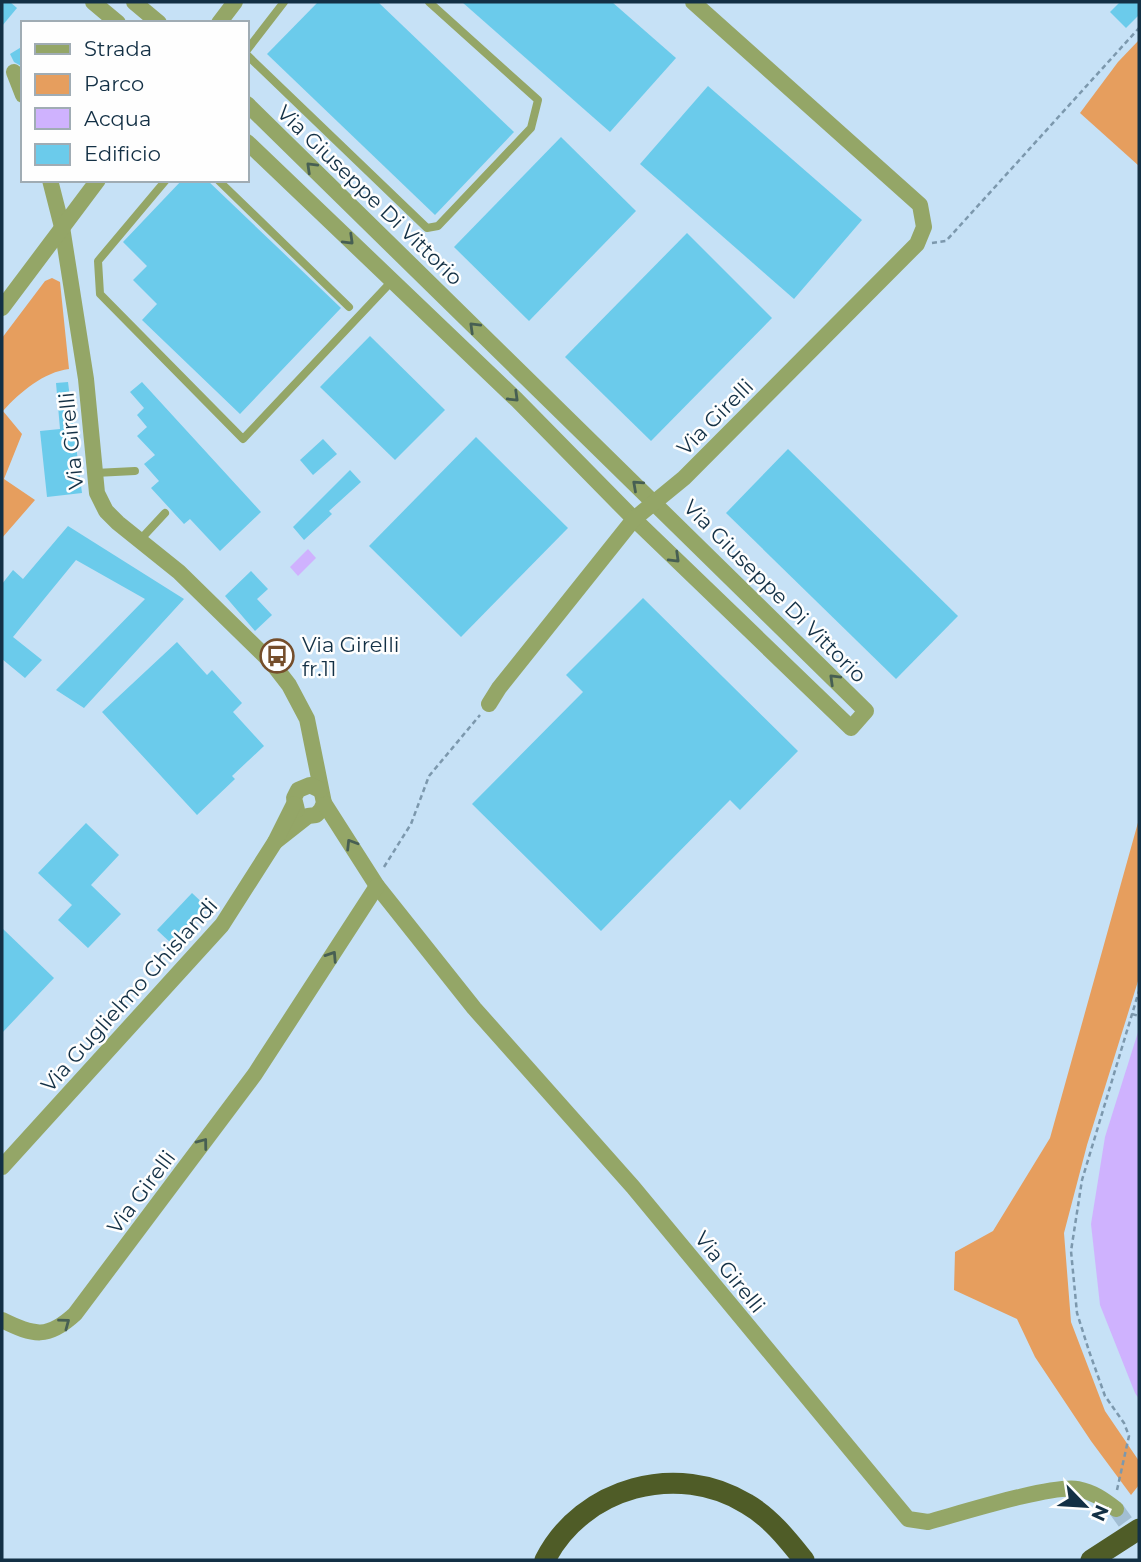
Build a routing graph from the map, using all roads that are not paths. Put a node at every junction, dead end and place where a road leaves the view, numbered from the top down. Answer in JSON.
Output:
{"nodes":[{"id":1,"x":93,"y":2,"type":"edge"},
{"id":2,"x":134,"y":2,"type":"edge"},
{"id":3,"x":235,"y":2,"type":"edge"},
{"id":4,"x":285,"y":2,"type":"edge"},
{"id":5,"x":429,"y":2,"type":"edge"},
{"id":6,"x":693,"y":2,"type":"edge"},
{"id":7,"x":116,"y":21,"type":"edge"},
{"id":8,"x":157,"y":21,"type":"edge"},
{"id":9,"x":221,"y":21,"type":"edge"},
{"id":10,"x":248,"y":51,"type":"edge"},
{"id":11,"x":248,"y":53,"type":"edge"},
{"id":12,"x":14,"y":72,"type":"dead end"},
{"id":13,"x":21,"y":90,"type":"edge"},
{"id":14,"x":248,"y":105,"type":"edge"},
{"id":15,"x":248,"y":143,"type":"edge"},
{"id":16,"x":51,"y":182,"type":"edge"},
{"id":17,"x":96,"y":182,"type":"edge"},
{"id":18,"x":164,"y":182,"type":"edge"},
{"id":19,"x":220,"y":182,"type":"edge"},
{"id":20,"x":62,"y":227,"type":"junction"},
{"id":21,"x":392,"y":281,"type":"junction"},
{"id":22,"x":349,"y":307,"type":"dead end"},
{"id":23,"x":2,"y":308,"type":"edge"},
{"id":24,"x":135,"y":471,"type":"dead end"},
{"id":25,"x":95,"y":473,"type":"junction"},
{"id":26,"x":656,"y":503,"type":"junction"},
{"id":27,"x":165,"y":513,"type":"dead end"},
{"id":28,"x":634,"y":519,"type":"junction"},
{"id":29,"x":139,"y":541,"type":"junction"},
{"id":30,"x":489,"y":704,"type":"road end"},
{"id":31,"x":312,"y":740,"type":"junction"},
{"id":32,"x":303,"y":787,"type":"junction"},
{"id":33,"x":322,"y":797,"type":"junction"},
{"id":34,"x":294,"y":804,"type":"junction"},
{"id":35,"x":307,"y":816,"type":"junction"},
{"id":36,"x":275,"y":842,"type":"junction"},
{"id":37,"x":377,"y":886,"type":"junction"},
{"id":38,"x":2,"y":1167,"type":"edge"},
{"id":39,"x":2,"y":1320,"type":"edge"},
{"id":40,"x":1115,"y":1509,"type":"tunnel mouth"},
{"id":41,"x":1139,"y":1529,"type":"edge"},
{"id":42,"x":545,"y":1560,"type":"edge"},
{"id":43,"x":804,"y":1560,"type":"edge"},
{"id":44,"x":1091,"y":1560,"type":"edge"}],
"edges":[{"from":1,"to":7,"type":"street"},
{"from":2,"to":8,"type":"street"},
{"from":3,"to":9,"type":"street"},
{"from":4,"to":10,"type":"lane"},
{"from":5,"to":11,"type":"lane"},
{"from":6,"to":26,"type":"street","name":"Via Girelli"},
{"from":12,"to":13,"type":"street"},
{"from":26,"to":14,"type":"street","name":"Via Giuseppe Di Vittorio","one_way":true},
{"from":15,"to":21,"type":"street","name":"Via Giuseppe Di Vittorio","one_way":true},
{"from":16,"to":20,"type":"street","name":"Via Girelli"},
{"from":17,"to":20,"type":"street"},
{"from":18,"to":21,"type":"lane"},
{"from":19,"to":22,"type":"lane"},
{"from":20,"to":23,"type":"street"},
{"from":20,"to":25,"type":"street","name":"Via Girelli"},
{"from":21,"to":28,"type":"street","name":"Via Giuseppe Di Vittorio","one_way":true},
{"from":24,"to":25,"type":"lane"},
{"from":25,"to":29,"type":"street","name":"Via Girelli"},
{"from":26,"to":28,"type":"street","name":"Via Girelli"},
{"from":28,"to":26,"type":"street","name":"Via Giuseppe Di Vittorio","one_way":true},
{"from":27,"to":29,"type":"lane"},
{"from":28,"to":30,"type":"street","name":"Via Girelli"},
{"from":29,"to":31,"type":"street","name":"Via Girelli"},
{"from":31,"to":32,"type":"street","name":"Via Girelli"},
{"from":31,"to":33,"type":"street","name":"Via Girelli"},
{"from":32,"to":33,"type":"street"},
{"from":32,"to":34,"type":"street","name":"Via Girelli"},
{"from":33,"to":35,"type":"street"},
{"from":37,"to":33,"type":"street","name":"Via Girelli","one_way":true},
{"from":34,"to":35,"type":"street"},
{"from":34,"to":36,"type":"street","name":"Via Guglielmo Ghislandi"},
{"from":35,"to":36,"type":"street","name":"Via Guglielmo Ghislandi"},
{"from":36,"to":38,"type":"street","name":"Via Guglielmo Ghislandi"},
{"from":39,"to":37,"type":"street","name":"Via Girelli","one_way":true},
{"from":37,"to":40,"type":"street","name":"Via Girelli"},
{"from":41,"to":44,"type":"highway"},
{"from":42,"to":43,"type":"highway"}]}
